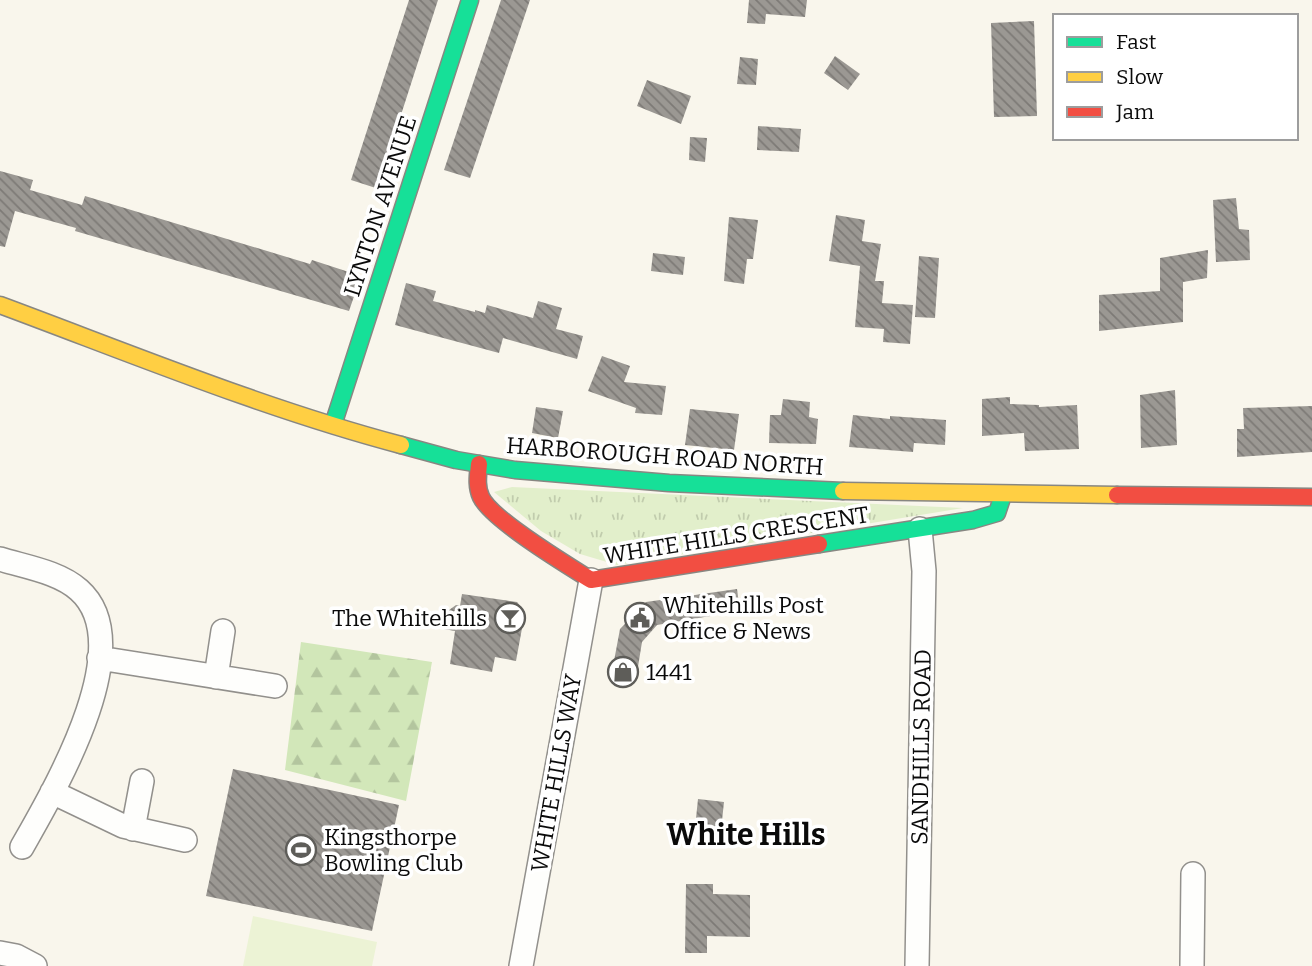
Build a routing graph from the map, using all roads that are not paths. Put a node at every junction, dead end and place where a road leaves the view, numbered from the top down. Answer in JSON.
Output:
{"nodes":[{"id":1,"x":470,"y":0,"type":"edge"},
{"id":2,"x":0,"y":305,"type":"edge"},
{"id":3,"x":333,"y":425,"type":"junction"},
{"id":4,"x":479,"y":464,"type":"junction"},
{"id":5,"x":1003,"y":495,"type":"junction"},
{"id":6,"x":1312,"y":496,"type":"edge"},
{"id":7,"x":920,"y":529,"type":"junction"},
{"id":8,"x":0,"y":559,"type":"edge"},
{"id":9,"x":591,"y":580,"type":"junction"},
{"id":10,"x":223,"y":631,"type":"dead end"},
{"id":11,"x":99,"y":658,"type":"junction"},
{"id":12,"x":216,"y":677,"type":"junction"},
{"id":13,"x":275,"y":686,"type":"dead end"},
{"id":14,"x":142,"y":781,"type":"dead end"},
{"id":15,"x":52,"y":792,"type":"junction"},
{"id":16,"x":133,"y":829,"type":"junction"},
{"id":17,"x":185,"y":839,"type":"dead end"},
{"id":18,"x":22,"y":847,"type":"dead end"},
{"id":19,"x":1194,"y":874,"type":"dead end"},
{"id":20,"x":0,"y":953,"type":"edge"},
{"id":21,"x":35,"y":966,"type":"edge"},
{"id":22,"x":521,"y":966,"type":"edge"},
{"id":23,"x":917,"y":966,"type":"edge"},
{"id":24,"x":1192,"y":966,"type":"edge"}],
"edges":[{"from":1,"to":3,"type":"main road","name":"LYNTON AVENUE"},
{"from":2,"to":3,"type":"main road","name":"HARBOROUGH ROAD NORTH"},
{"from":3,"to":4,"type":"main road","name":"HARBOROUGH ROAD NORTH"},
{"from":4,"to":5,"type":"main road","name":"HARBOROUGH ROAD NORTH"},
{"from":4,"to":9,"type":"main road","name":"WHITE HILLS CRESCENT"},
{"from":5,"to":6,"type":"main road","name":"HARBOROUGH ROAD NORTH"},
{"from":5,"to":7,"type":"main road","name":"WHITE HILLS CRESCENT"},
{"from":7,"to":9,"type":"main road","name":"WHITE HILLS CRESCENT"},
{"from":7,"to":23,"type":"street","name":"SANDHILLS ROAD"},
{"from":8,"to":11,"type":"street"},
{"from":9,"to":22,"type":"street","name":"WHITE HILLS WAY"},
{"from":10,"to":12,"type":"street"},
{"from":11,"to":12,"type":"street"},
{"from":11,"to":15,"type":"street"},
{"from":12,"to":13,"type":"street"},
{"from":14,"to":16,"type":"street"},
{"from":15,"to":16,"type":"street"},
{"from":15,"to":18,"type":"street"},
{"from":16,"to":17,"type":"street"},
{"from":19,"to":24,"type":"street"},
{"from":20,"to":21,"type":"street"}]}
